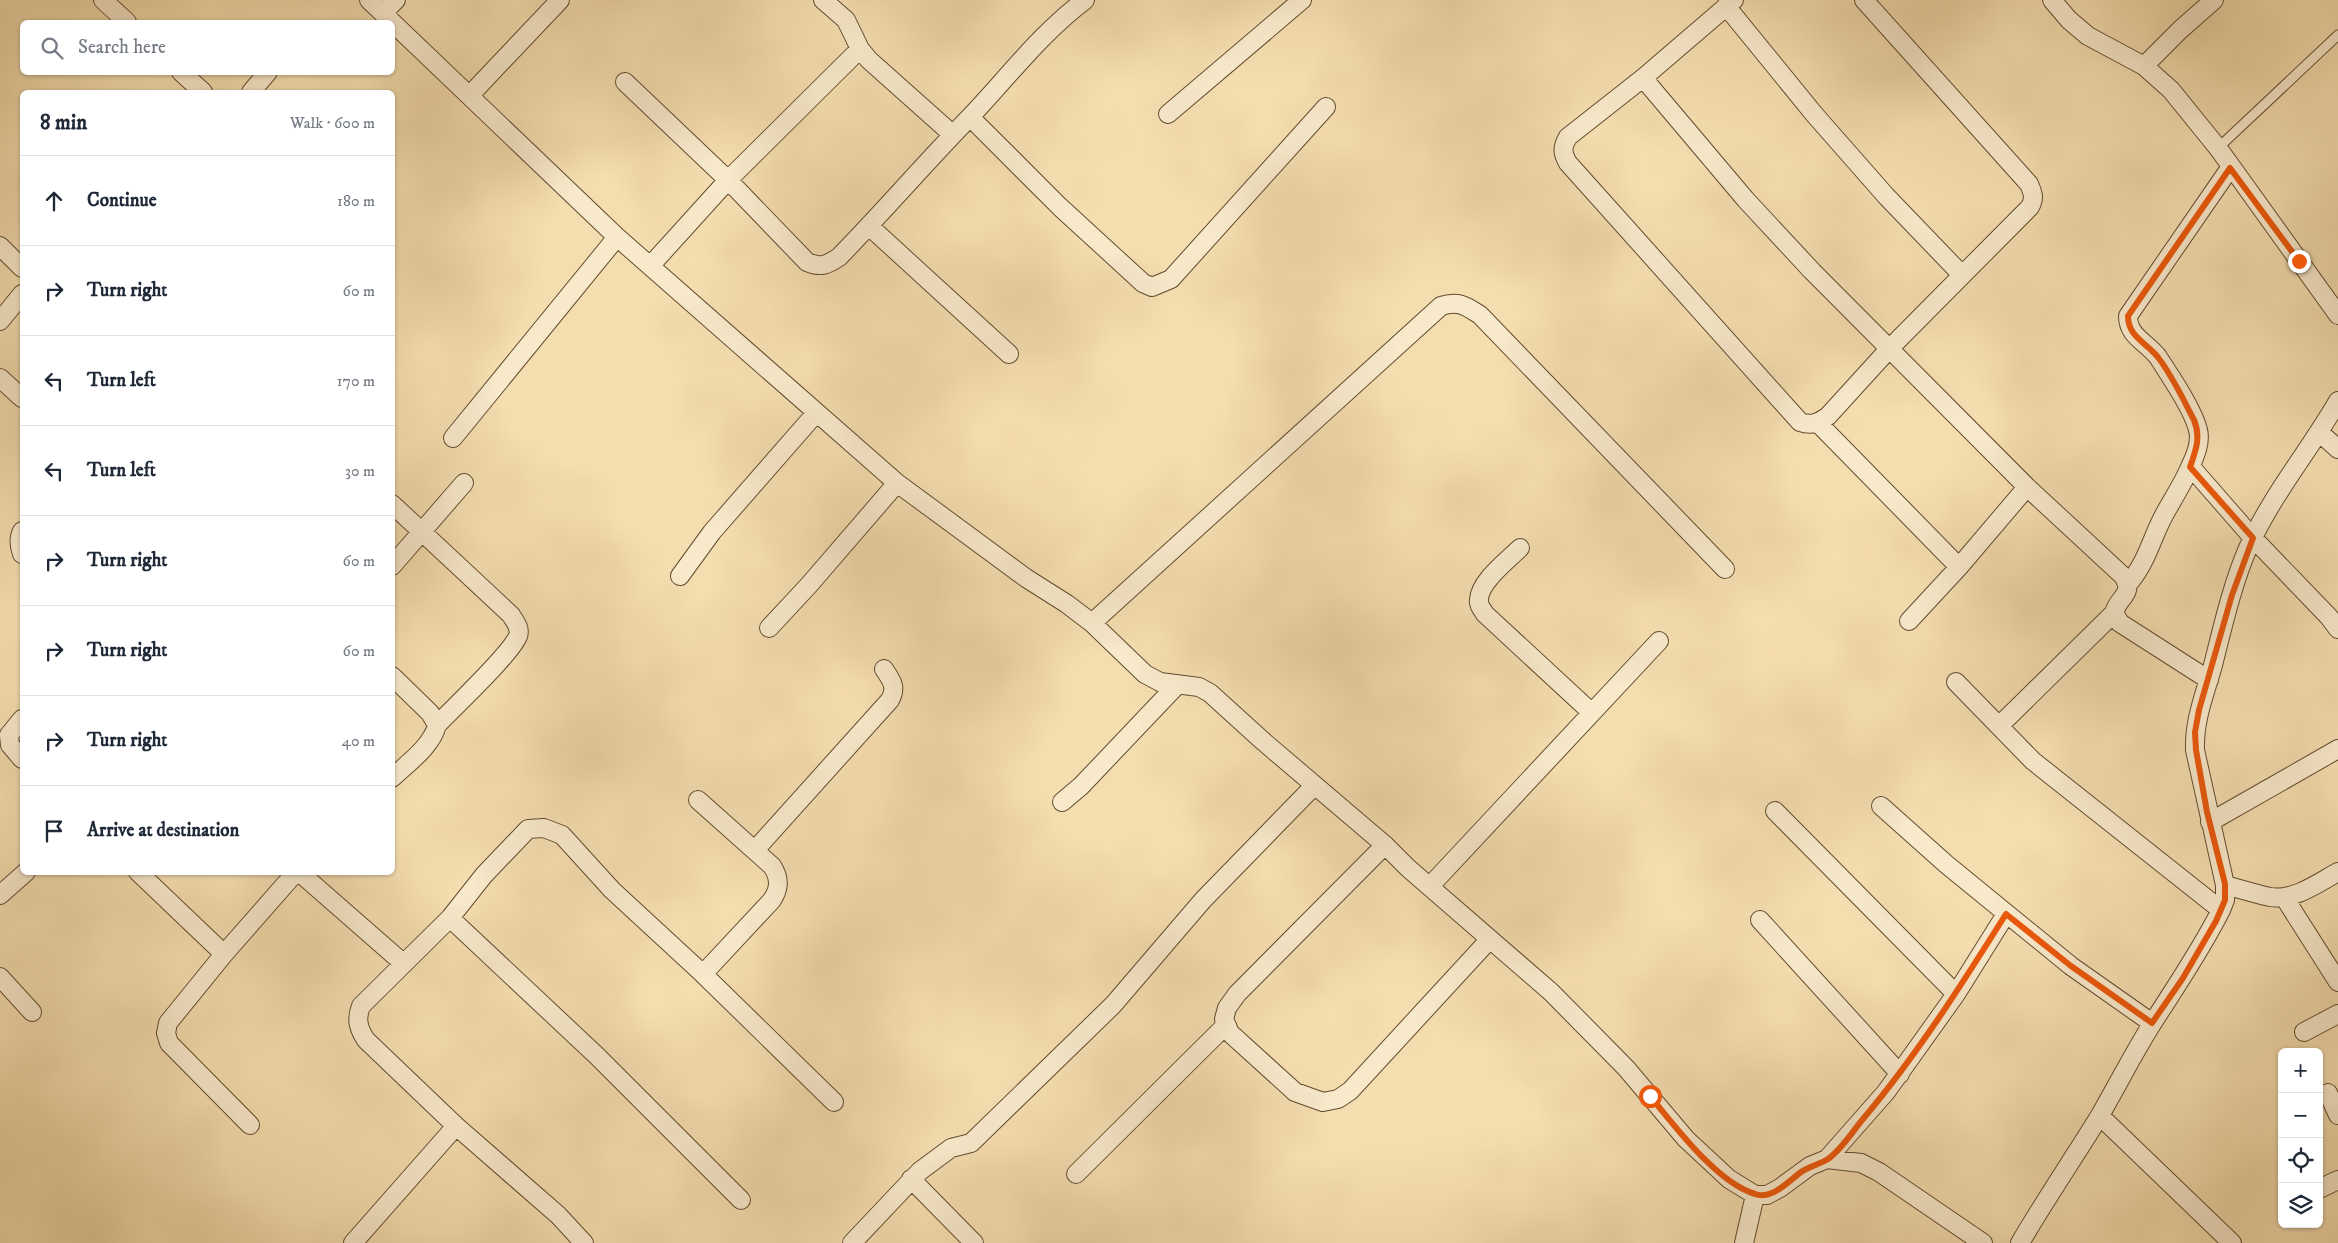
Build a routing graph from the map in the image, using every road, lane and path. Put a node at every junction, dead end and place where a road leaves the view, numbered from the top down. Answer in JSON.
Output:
{"nodes":[{"id":1,"x":103,"y":0,"type":"edge"},
{"id":2,"x":369,"y":0,"type":"edge"},
{"id":3,"x":396,"y":0,"type":"edge"},
{"id":4,"x":560,"y":0,"type":"edge"},
{"id":5,"x":823,"y":0,"type":"edge"},
{"id":6,"x":1085,"y":0,"type":"edge"},
{"id":7,"x":1302,"y":0,"type":"edge"},
{"id":8,"x":1864,"y":0,"type":"edge"},
{"id":9,"x":2052,"y":0,"type":"edge"},
{"id":10,"x":2214,"y":0,"type":"edge"},
{"id":11,"x":1730,"y":3,"type":"edge"},
{"id":12,"x":383,"y":13,"type":"junction"},
{"id":13,"x":125,"y":20,"type":"edge"},
{"id":14,"x":390,"y":20,"type":"edge"},
{"id":15,"x":395,"y":24,"type":"edge"},
{"id":16,"x":2338,"y":35,"type":"edge"},
{"id":17,"x":860,"y":48,"type":"junction"},
{"id":18,"x":2144,"y":66,"type":"junction"},
{"id":19,"x":184,"y":75,"type":"edge"},
{"id":20,"x":265,"y":75,"type":"edge"},
{"id":21,"x":1643,"y":78,"type":"junction"},
{"id":22,"x":625,"y":82,"type":"dead end"},
{"id":23,"x":201,"y":90,"type":"edge"},
{"id":24,"x":252,"y":90,"type":"edge"},
{"id":25,"x":470,"y":95,"type":"junction"},
{"id":26,"x":1326,"y":107,"type":"dead end"},
{"id":27,"x":1168,"y":114,"type":"dead end"},
{"id":28,"x":970,"y":117,"type":"junction"},
{"id":29,"x":952,"y":134,"type":"junction"},
{"id":30,"x":2218,"y":148,"type":"junction"},
{"id":31,"x":2230,"y":168,"type":"junction"},
{"id":32,"x":728,"y":180,"type":"junction"},
{"id":33,"x":869,"y":226,"type":"junction"},
{"id":34,"x":617,"y":237,"type":"junction"},
{"id":35,"x":0,"y":246,"type":"edge"},
{"id":36,"x":20,"y":266,"type":"edge"},
{"id":37,"x":650,"y":266,"type":"junction"},
{"id":38,"x":1962,"y":275,"type":"junction"},
{"id":39,"x":20,"y":296,"type":"edge"},
{"id":40,"x":2338,"y":315,"type":"edge"},
{"id":41,"x":0,"y":321,"type":"edge"},
{"id":42,"x":1890,"y":348,"type":"junction"},
{"id":43,"x":1009,"y":354,"type":"dead end"},
{"id":44,"x":0,"y":378,"type":"edge"},
{"id":45,"x":20,"y":396,"type":"edge"},
{"id":46,"x":2338,"y":401,"type":"edge"},
{"id":47,"x":816,"y":413,"type":"junction"},
{"id":48,"x":1818,"y":423,"type":"junction"},
{"id":49,"x":2319,"y":432,"type":"junction"},
{"id":50,"x":453,"y":438,"type":"dead end"},
{"id":51,"x":2338,"y":449,"type":"edge"},
{"id":52,"x":2190,"y":467,"type":"junction"},
{"id":53,"x":464,"y":483,"type":"dead end"},
{"id":54,"x":897,"y":483,"type":"junction"},
{"id":55,"x":2027,"y":487,"type":"junction"},
{"id":56,"x":395,"y":507,"type":"edge"},
{"id":57,"x":422,"y":532,"type":"junction"},
{"id":58,"x":20,"y":536,"type":"edge"},
{"id":59,"x":2253,"y":538,"type":"junction"},
{"id":60,"x":1520,"y":548,"type":"dead end"},
{"id":61,"x":20,"y":549,"type":"edge"},
{"id":62,"x":395,"y":563,"type":"edge"},
{"id":63,"x":1959,"y":567,"type":"junction"},
{"id":64,"x":1725,"y":569,"type":"dead end"},
{"id":65,"x":680,"y":576,"type":"dead end"},
{"id":66,"x":2128,"y":584,"type":"junction"},
{"id":67,"x":2114,"y":613,"type":"junction"},
{"id":68,"x":1909,"y":621,"type":"dead end"},
{"id":69,"x":1092,"y":623,"type":"junction"},
{"id":70,"x":769,"y":628,"type":"dead end"},
{"id":71,"x":2338,"y":629,"type":"edge"},
{"id":72,"x":1659,"y":641,"type":"dead end"},
{"id":73,"x":884,"y":669,"type":"dead end"},
{"id":74,"x":395,"y":679,"type":"edge"},
{"id":75,"x":2208,"y":680,"type":"junction"},
{"id":76,"x":1956,"y":682,"type":"dead end"},
{"id":77,"x":1177,"y":685,"type":"junction"},
{"id":78,"x":1591,"y":712,"type":"junction"},
{"id":79,"x":20,"y":721,"type":"edge"},
{"id":80,"x":437,"y":725,"type":"junction"},
{"id":81,"x":1999,"y":726,"type":"junction"},
{"id":82,"x":2338,"y":748,"type":"edge"},
{"id":83,"x":20,"y":757,"type":"edge"},
{"id":84,"x":395,"y":775,"type":"edge"},
{"id":85,"x":1314,"y":786,"type":"junction"},
{"id":86,"x":698,"y":800,"type":"dead end"},
{"id":87,"x":1062,"y":802,"type":"dead end"},
{"id":88,"x":1881,"y":806,"type":"dead end"},
{"id":89,"x":1774,"y":811,"type":"dead end"},
{"id":90,"x":2210,"y":822,"type":"junction"},
{"id":91,"x":1385,"y":845,"type":"junction"},
{"id":92,"x":755,"y":850,"type":"junction"},
{"id":93,"x":2338,"y":872,"type":"edge"},
{"id":94,"x":23,"y":875,"type":"edge"},
{"id":95,"x":141,"y":875,"type":"edge"},
{"id":96,"x":294,"y":875,"type":"edge"},
{"id":97,"x":300,"y":875,"type":"edge"},
{"id":98,"x":2225,"y":884,"type":"junction"},
{"id":99,"x":1430,"y":886,"type":"junction"},
{"id":100,"x":0,"y":895,"type":"edge"},
{"id":101,"x":2284,"y":897,"type":"junction"},
{"id":102,"x":2221,"y":910,"type":"junction"},
{"id":103,"x":2006,"y":914,"type":"junction"},
{"id":104,"x":450,"y":918,"type":"junction"},
{"id":105,"x":1760,"y":920,"type":"dead end"},
{"id":106,"x":1490,"y":939,"type":"junction"},
{"id":107,"x":224,"y":954,"type":"junction"},
{"id":108,"x":403,"y":963,"type":"junction"},
{"id":109,"x":702,"y":974,"type":"junction"},
{"id":110,"x":0,"y":977,"type":"edge"},
{"id":111,"x":2338,"y":982,"type":"edge"},
{"id":112,"x":1956,"y":994,"type":"junction"},
{"id":113,"x":32,"y":1012,"type":"dead end"},
{"id":114,"x":2338,"y":1014,"type":"edge"},
{"id":115,"x":2152,"y":1023,"type":"junction"},
{"id":116,"x":1226,"y":1026,"type":"junction"},
{"id":117,"x":2304,"y":1032,"type":"dead end"},
{"id":118,"x":1900,"y":1074,"type":"junction"},
{"id":119,"x":2328,"y":1093,"type":"dead end"},
{"id":120,"x":834,"y":1102,"type":"dead end"},
{"id":121,"x":2338,"y":1115,"type":"edge"},
{"id":122,"x":2100,"y":1116,"type":"junction"},
{"id":123,"x":250,"y":1125,"type":"dead end"},
{"id":124,"x":456,"y":1126,"type":"junction"},
{"id":125,"x":1827,"y":1159,"type":"junction"},
{"id":126,"x":1076,"y":1174,"type":"dead end"},
{"id":127,"x":911,"y":1179,"type":"junction"},
{"id":128,"x":2338,"y":1180,"type":"edge"},
{"id":129,"x":2323,"y":1187,"type":"edge"},
{"id":130,"x":1755,"y":1194,"type":"junction"},
{"id":131,"x":741,"y":1200,"type":"dead end"},
{"id":132,"x":2214,"y":1237,"type":"edge"},
{"id":133,"x":1747,"y":1241,"type":"edge"},
{"id":134,"x":353,"y":1243,"type":"edge"},
{"id":135,"x":584,"y":1243,"type":"edge"},
{"id":136,"x":852,"y":1243,"type":"edge"},
{"id":137,"x":974,"y":1243,"type":"edge"},
{"id":138,"x":1984,"y":1243,"type":"edge"},
{"id":139,"x":2020,"y":1243,"type":"edge"},
{"id":140,"x":2232,"y":1243,"type":"edge"}],
"edges":[{"from":1,"to":13,"type":"street"},
{"from":2,"to":12,"type":"street"},
{"from":3,"to":12,"type":"street"},
{"from":4,"to":25,"type":"street"},
{"from":5,"to":17,"type":"street"},
{"from":6,"to":28,"type":"street"},
{"from":7,"to":27,"type":"street"},
{"from":8,"to":38,"type":"street"},
{"from":9,"to":18,"type":"street"},
{"from":10,"to":18,"type":"street"},
{"from":11,"to":21,"type":"street"},
{"from":11,"to":38,"type":"street"},
{"from":12,"to":14,"type":"street"},
{"from":15,"to":25,"type":"street"},
{"from":16,"to":30,"type":"lane"},
{"from":17,"to":29,"type":"street"},
{"from":17,"to":32,"type":"street"},
{"from":18,"to":30,"type":"street"},
{"from":19,"to":23,"type":"street"},
{"from":20,"to":24,"type":"street"},
{"from":21,"to":42,"type":"street"},
{"from":21,"to":48,"type":"street"},
{"from":22,"to":32,"type":"street"},
{"from":25,"to":34,"type":"street"},
{"from":26,"to":28,"type":"street"},
{"from":28,"to":29,"type":"street"},
{"from":29,"to":33,"type":"street"},
{"from":30,"to":31,"type":"street"},
{"from":31,"to":40,"type":"street"},
{"from":31,"to":52,"type":"street"},
{"from":32,"to":33,"type":"street"},
{"from":32,"to":37,"type":"street"},
{"from":33,"to":43,"type":"street"},
{"from":34,"to":37,"type":"street"},
{"from":34,"to":50,"type":"street"},
{"from":35,"to":36,"type":"street"},
{"from":37,"to":47,"type":"street"},
{"from":38,"to":42,"type":"street"},
{"from":39,"to":41,"type":"street"},
{"from":42,"to":48,"type":"street"},
{"from":42,"to":55,"type":"street"},
{"from":44,"to":45,"type":"street"},
{"from":46,"to":49,"type":"street"},
{"from":47,"to":54,"type":"street"},
{"from":47,"to":65,"type":"street"},
{"from":48,"to":63,"type":"street"},
{"from":49,"to":51,"type":"street"},
{"from":49,"to":59,"type":"street"},
{"from":52,"to":59,"type":"street"},
{"from":52,"to":66,"type":"street"},
{"from":53,"to":57,"type":"street"},
{"from":54,"to":69,"type":"street"},
{"from":54,"to":70,"type":"street"},
{"from":55,"to":63,"type":"street"},
{"from":55,"to":66,"type":"street"},
{"from":56,"to":57,"type":"street"},
{"from":57,"to":62,"type":"street"},
{"from":57,"to":80,"type":"street"},
{"from":58,"to":61,"type":"street"},
{"from":59,"to":71,"type":"street"},
{"from":59,"to":75,"type":"street"},
{"from":60,"to":78,"type":"street"},
{"from":63,"to":68,"type":"street"},
{"from":64,"to":69,"type":"street"},
{"from":66,"to":67,"type":"street"},
{"from":67,"to":75,"type":"street"},
{"from":67,"to":81,"type":"street"},
{"from":69,"to":77,"type":"street"},
{"from":72,"to":78,"type":"street"},
{"from":73,"to":92,"type":"street"},
{"from":74,"to":80,"type":"street"},
{"from":75,"to":90,"type":"street"},
{"from":76,"to":81,"type":"street"},
{"from":77,"to":85,"type":"street"},
{"from":77,"to":87,"type":"street"},
{"from":78,"to":99,"type":"street"},
{"from":79,"to":83,"type":"street"},
{"from":80,"to":84,"type":"street"},
{"from":81,"to":102,"type":"street"},
{"from":82,"to":90,"type":"street"},
{"from":85,"to":91,"type":"street"},
{"from":85,"to":127,"type":"street"},
{"from":86,"to":92,"type":"street"},
{"from":88,"to":103,"type":"street"},
{"from":89,"to":112,"type":"street"},
{"from":90,"to":98,"type":"street"},
{"from":91,"to":99,"type":"street"},
{"from":91,"to":116,"type":"street"},
{"from":92,"to":109,"type":"street"},
{"from":93,"to":101,"type":"street"},
{"from":94,"to":100,"type":"street"},
{"from":95,"to":107,"type":"street"},
{"from":96,"to":107,"type":"street"},
{"from":97,"to":108,"type":"street"},
{"from":98,"to":101,"type":"street"},
{"from":98,"to":102,"type":"street"},
{"from":99,"to":106,"type":"street"},
{"from":101,"to":111,"type":"street"},
{"from":102,"to":115,"type":"street"},
{"from":103,"to":112,"type":"street"},
{"from":103,"to":115,"type":"street"},
{"from":104,"to":108,"type":"street"},
{"from":104,"to":109,"type":"street"},
{"from":104,"to":131,"type":"street"},
{"from":105,"to":118,"type":"street"},
{"from":106,"to":116,"type":"street"},
{"from":106,"to":130,"type":"street"},
{"from":107,"to":123,"type":"street"},
{"from":108,"to":124,"type":"street"},
{"from":109,"to":120,"type":"street"},
{"from":110,"to":113,"type":"street"},
{"from":112,"to":118,"type":"street"},
{"from":114,"to":117,"type":"street"},
{"from":115,"to":122,"type":"street"},
{"from":116,"to":126,"type":"street"},
{"from":118,"to":125,"type":"street"},
{"from":119,"to":121,"type":"street"},
{"from":122,"to":132,"type":"street"},
{"from":122,"to":139,"type":"street"},
{"from":124,"to":134,"type":"street"},
{"from":124,"to":135,"type":"street"},
{"from":125,"to":130,"type":"street"},
{"from":125,"to":138,"type":"street"},
{"from":127,"to":136,"type":"street"},
{"from":127,"to":137,"type":"street"},
{"from":128,"to":129,"type":"street"},
{"from":130,"to":133,"type":"street"},
{"from":132,"to":140,"type":"street"}]}
